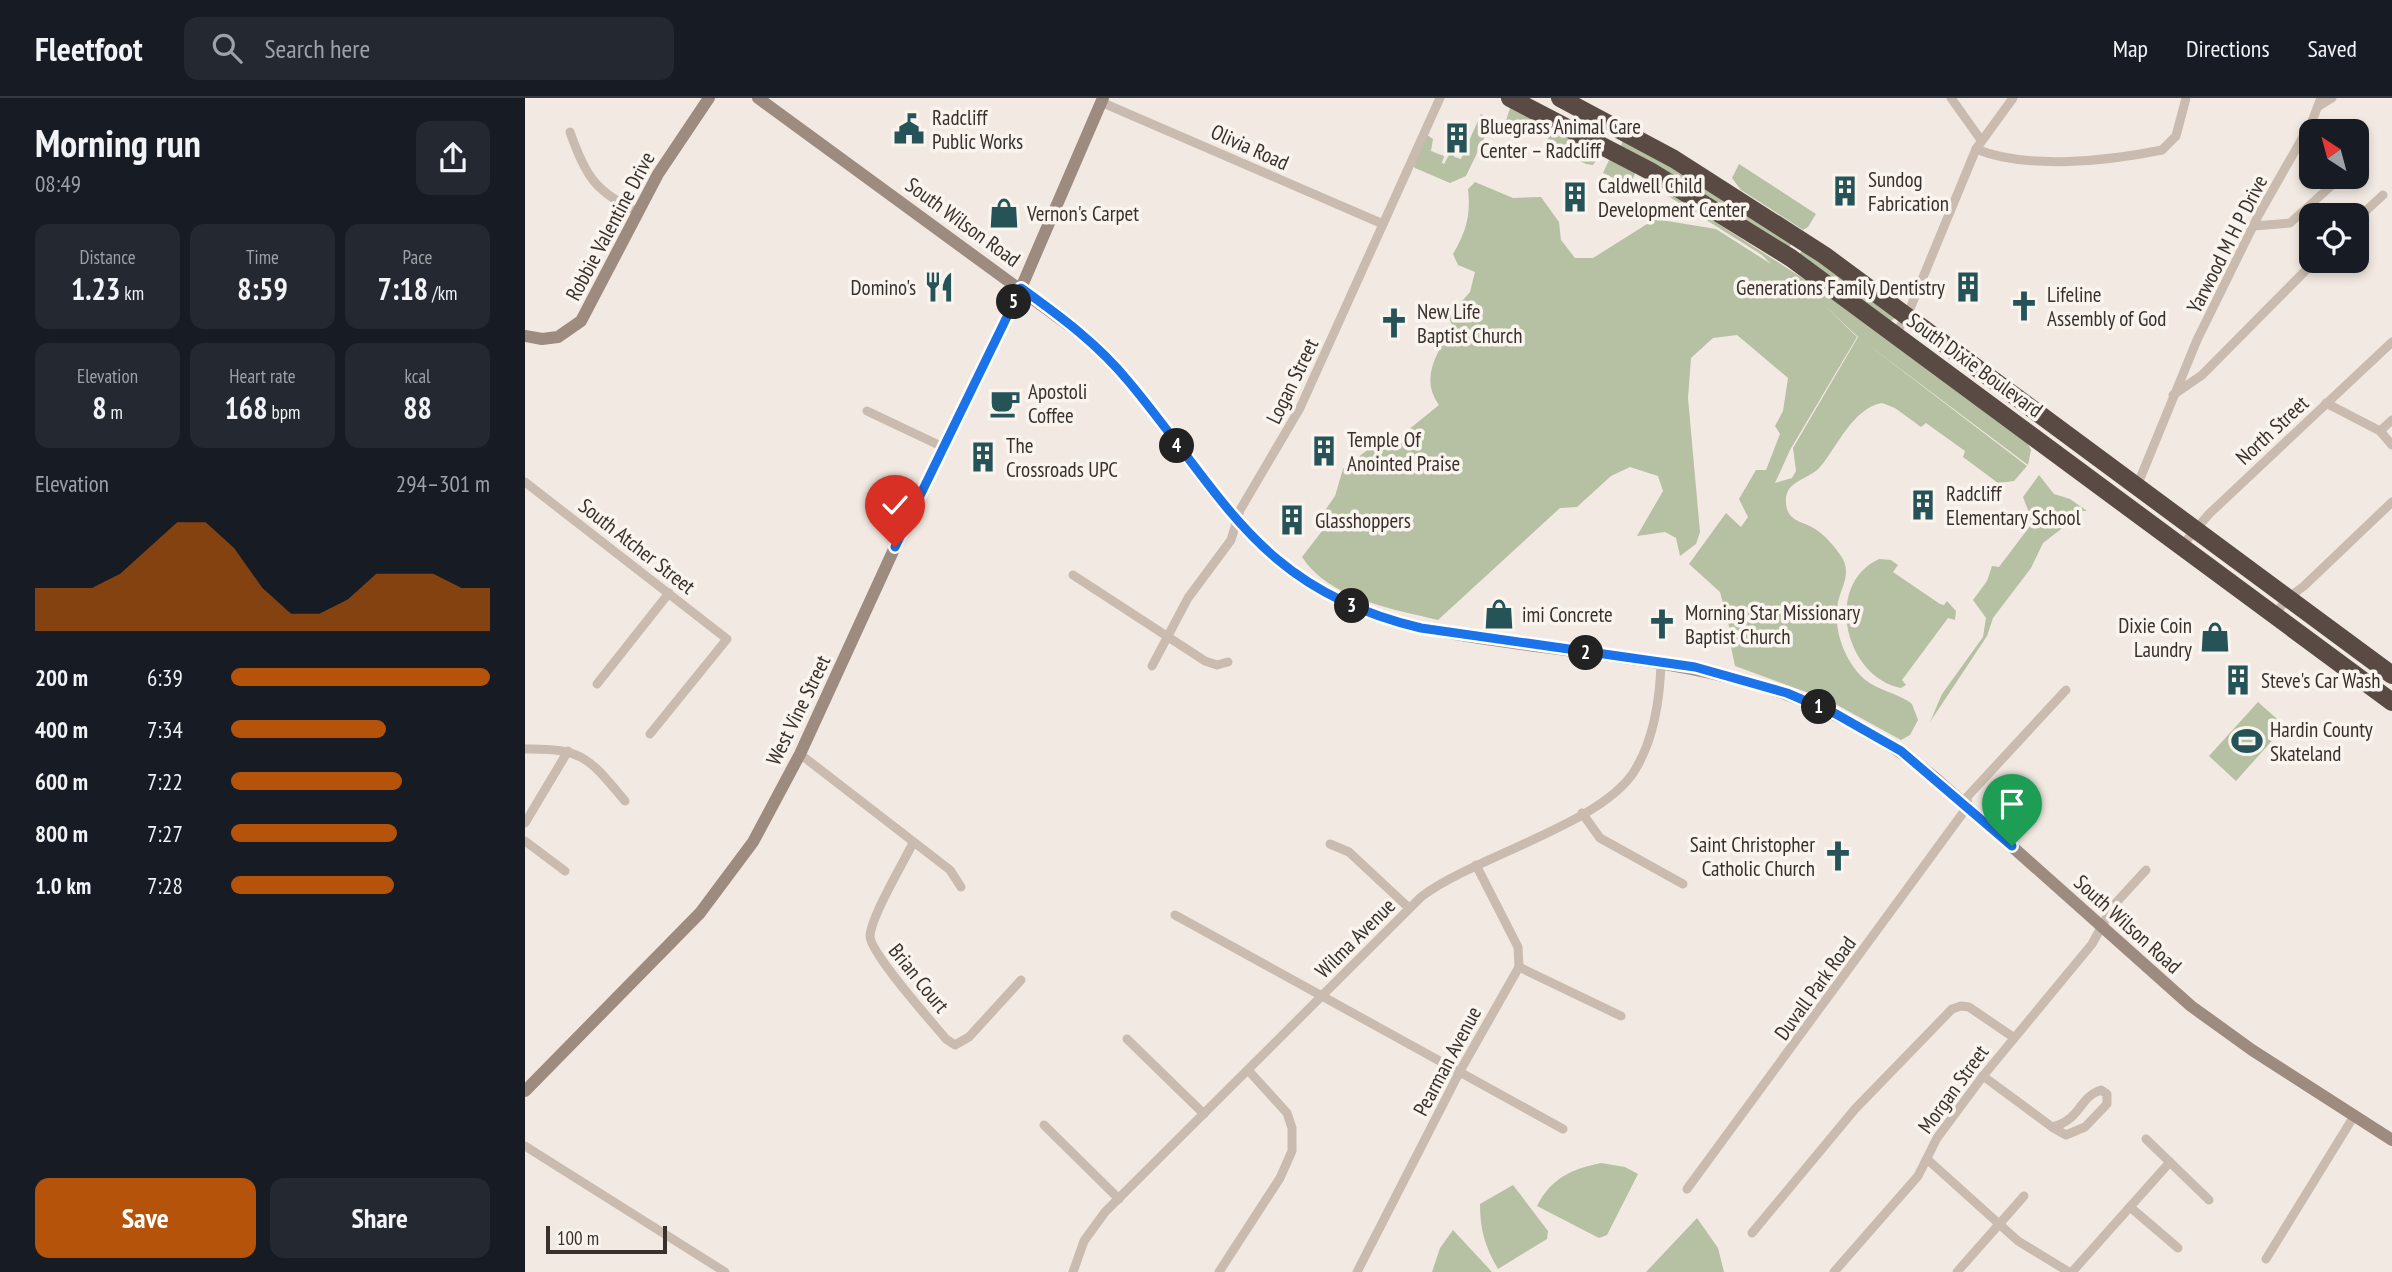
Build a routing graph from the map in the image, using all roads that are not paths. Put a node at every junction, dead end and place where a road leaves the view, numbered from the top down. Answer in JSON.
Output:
{"nodes":[{"id":1,"x":709,"y":98,"type":"edge"},
{"id":2,"x":758,"y":98,"type":"edge"},
{"id":3,"x":1440,"y":98,"type":"edge"},
{"id":4,"x":1510,"y":98,"type":"edge"},
{"id":5,"x":1560,"y":98,"type":"edge"},
{"id":6,"x":1951,"y":98,"type":"edge"},
{"id":7,"x":2013,"y":98,"type":"edge"},
{"id":8,"x":2186,"y":98,"type":"edge"},
{"id":9,"x":2332,"y":98,"type":"edge"},
{"id":10,"x":1102,"y":100,"type":"edge"},
{"id":11,"x":2320,"y":102,"type":"edge"},
{"id":12,"x":570,"y":132,"type":"dead end"},
{"id":13,"x":1979,"y":145,"type":"junction"},
{"id":14,"x":2328,"y":189,"type":"edge"},
{"id":15,"x":2383,"y":195,"type":"dead end"},
{"id":16,"x":2369,"y":208,"type":"edge"},
{"id":17,"x":638,"y":212,"type":"junction"},
{"id":18,"x":1383,"y":224,"type":"junction"},
{"id":19,"x":2254,"y":226,"type":"junction"},
{"id":20,"x":2303,"y":273,"type":"edge"},
{"id":21,"x":1021,"y":288,"type":"junction"},
{"id":22,"x":1907,"y":316,"type":"junction"},
{"id":23,"x":1895,"y":334,"type":"junction"},
{"id":24,"x":525,"y":336,"type":"edge"},
{"id":25,"x":2392,"y":342,"type":"edge"},
{"id":26,"x":2172,"y":396,"type":"junction"},
{"id":27,"x":2326,"y":403,"type":"junction"},
{"id":28,"x":867,"y":411,"type":"dead end"},
{"id":29,"x":2392,"y":419,"type":"edge"},
{"id":30,"x":2380,"y":431,"type":"junction"},
{"id":31,"x":2392,"y":445,"type":"edge"},
{"id":32,"x":943,"y":447,"type":"junction"},
{"id":33,"x":525,"y":482,"type":"edge"},
{"id":34,"x":2140,"y":488,"type":"junction"},
{"id":35,"x":2392,"y":502,"type":"edge"},
{"id":36,"x":2129,"y":508,"type":"junction"},
{"id":37,"x":1237,"y":522,"type":"junction"},
{"id":38,"x":2195,"y":529,"type":"junction"},
{"id":39,"x":2181,"y":547,"type":"junction"},
{"id":40,"x":1073,"y":575,"type":"dead end"},
{"id":41,"x":669,"y":593,"type":"junction"},
{"id":42,"x":2288,"y":598,"type":"junction"},
{"id":43,"x":2274,"y":615,"type":"junction"},
{"id":44,"x":1167,"y":636,"type":"junction"},
{"id":45,"x":1228,"y":662,"type":"dead end"},
{"id":46,"x":1661,"y":662,"type":"junction"},
{"id":47,"x":1152,"y":666,"type":"dead end"},
{"id":48,"x":2392,"y":675,"type":"edge"},
{"id":49,"x":597,"y":684,"type":"dead end"},
{"id":50,"x":2066,"y":690,"type":"dead end"},
{"id":51,"x":2392,"y":702,"type":"edge"},
{"id":52,"x":650,"y":734,"type":"dead end"},
{"id":53,"x":525,"y":749,"type":"edge"},
{"id":54,"x":568,"y":751,"type":"junction"},
{"id":55,"x":800,"y":754,"type":"junction"},
{"id":56,"x":625,"y":801,"type":"dead end"},
{"id":57,"x":1968,"y":806,"type":"junction"},
{"id":58,"x":1582,"y":813,"type":"junction"},
{"id":59,"x":525,"y":823,"type":"edge"},
{"id":60,"x":525,"y":841,"type":"edge"},
{"id":61,"x":913,"y":843,"type":"junction"},
{"id":62,"x":1330,"y":844,"type":"dead end"},
{"id":63,"x":1476,"y":865,"type":"junction"},
{"id":64,"x":2146,"y":870,"type":"dead end"},
{"id":65,"x":565,"y":872,"type":"dead end"},
{"id":66,"x":1683,"y":884,"type":"dead end"},
{"id":67,"x":961,"y":887,"type":"dead end"},
{"id":68,"x":1409,"y":908,"type":"junction"},
{"id":69,"x":1175,"y":915,"type":"dead end"},
{"id":70,"x":2102,"y":926,"type":"junction"},
{"id":71,"x":1519,"y":967,"type":"junction"},
{"id":72,"x":1021,"y":980,"type":"dead end"},
{"id":73,"x":1322,"y":995,"type":"junction"},
{"id":74,"x":1621,"y":1016,"type":"dead end"},
{"id":75,"x":2013,"y":1037,"type":"junction"},
{"id":76,"x":1127,"y":1039,"type":"dead end"},
{"id":77,"x":1248,"y":1070,"type":"junction"},
{"id":78,"x":1461,"y":1071,"type":"junction"},
{"id":79,"x":1983,"y":1076,"type":"junction"},
{"id":80,"x":525,"y":1091,"type":"edge"},
{"id":81,"x":1204,"y":1114,"type":"junction"},
{"id":82,"x":2354,"y":1116,"type":"junction"},
{"id":83,"x":1044,"y":1125,"type":"dead end"},
{"id":84,"x":2052,"y":1127,"type":"junction"},
{"id":85,"x":1563,"y":1129,"type":"dead end"},
{"id":86,"x":2146,"y":1139,"type":"dead end"},
{"id":87,"x":2392,"y":1140,"type":"edge"},
{"id":88,"x":525,"y":1146,"type":"edge"},
{"id":89,"x":1927,"y":1159,"type":"junction"},
{"id":90,"x":2170,"y":1162,"type":"junction"},
{"id":91,"x":1687,"y":1189,"type":"dead end"},
{"id":92,"x":2024,"y":1196,"type":"dead end"},
{"id":93,"x":1119,"y":1199,"type":"junction"},
{"id":94,"x":2209,"y":1200,"type":"dead end"},
{"id":95,"x":2130,"y":1207,"type":"junction"},
{"id":96,"x":2000,"y":1224,"type":"junction"},
{"id":97,"x":1752,"y":1233,"type":"dead end"},
{"id":98,"x":2178,"y":1248,"type":"dead end"},
{"id":99,"x":2266,"y":1258,"type":"dead end"},
{"id":100,"x":725,"y":1272,"type":"edge"},
{"id":101,"x":1073,"y":1272,"type":"edge"},
{"id":102,"x":1219,"y":1272,"type":"edge"},
{"id":103,"x":1357,"y":1272,"type":"edge"},
{"id":104,"x":1834,"y":1272,"type":"edge"},
{"id":105,"x":1957,"y":1272,"type":"edge"},
{"id":106,"x":2071,"y":1272,"type":"edge"}],
"edges":[{"from":1,"to":17,"type":"main road","name":"Robbie Valentine Drive"},
{"from":2,"to":21,"type":"main road","name":"South Wilson Road"},
{"from":3,"to":18,"type":"street","name":"Logan Street"},
{"from":4,"to":23,"type":"highway","name":"South Dixie Boulevard"},
{"from":5,"to":22,"type":"highway","name":"South Dixie Boulevard"},
{"from":6,"to":13,"type":"street"},
{"from":7,"to":13,"type":"street"},
{"from":8,"to":13,"type":"street"},
{"from":9,"to":11,"type":"street"},
{"from":10,"to":18,"type":"street","name":"Olivia Road"},
{"from":10,"to":21,"type":"main road","name":"West Vine Street"},
{"from":11,"to":19,"type":"street","name":"Yarwood M H P Drive"},
{"from":12,"to":17,"type":"street"},
{"from":13,"to":22,"type":"street"},
{"from":14,"to":19,"type":"street"},
{"from":15,"to":16,"type":"street"},
{"from":17,"to":24,"type":"main road","name":"Robbie Valentine Drive"},
{"from":18,"to":37,"type":"street","name":"Logan Street"},
{"from":19,"to":26,"type":"street","name":"Yarwood M H P Drive"},
{"from":20,"to":26,"type":"street"},
{"from":21,"to":32,"type":"main road","name":"West Vine Street"},
{"from":21,"to":37,"type":"main road","name":"South Wilson Road"},
{"from":22,"to":23,"type":"street"},
{"from":22,"to":34,"type":"highway","name":"South Dixie Boulevard"},
{"from":23,"to":36,"type":"highway","name":"South Dixie Boulevard"},
{"from":25,"to":27,"type":"street","name":"North Street"},
{"from":26,"to":34,"type":"street","name":"Yarwood M H P Drive"},
{"from":27,"to":30,"type":"street"},
{"from":27,"to":38,"type":"street","name":"North Street"},
{"from":28,"to":32,"type":"street"},
{"from":29,"to":30,"type":"street"},
{"from":30,"to":31,"type":"street"},
{"from":32,"to":55,"type":"main road","name":"West Vine Street"},
{"from":33,"to":41,"type":"street","name":"South Atcher Street"},
{"from":34,"to":36,"type":"street","name":"Yarwood M H P Drive"},
{"from":34,"to":38,"type":"highway","name":"South Dixie Boulevard"},
{"from":35,"to":42,"type":"street"},
{"from":36,"to":39,"type":"highway","name":"South Dixie Boulevard"},
{"from":37,"to":44,"type":"street","name":"Logan Street"},
{"from":37,"to":46,"type":"main road","name":"South Wilson Road"},
{"from":38,"to":39,"type":"street","name":"North Street"},
{"from":38,"to":42,"type":"highway","name":"South Dixie Boulevard"},
{"from":39,"to":43,"type":"highway","name":"South Dixie Boulevard"},
{"from":40,"to":44,"type":"street"},
{"from":41,"to":49,"type":"street"},
{"from":41,"to":52,"type":"street","name":"South Atcher Street"},
{"from":42,"to":43,"type":"street"},
{"from":42,"to":48,"type":"highway","name":"South Dixie Boulevard"},
{"from":43,"to":51,"type":"highway","name":"South Dixie Boulevard"},
{"from":44,"to":45,"type":"street"},
{"from":44,"to":47,"type":"street","name":"Logan Street"},
{"from":46,"to":57,"type":"main road","name":"South Wilson Road"},
{"from":46,"to":58,"type":"street","name":"Wilma Avenue"},
{"from":50,"to":57,"type":"street","name":"Duvall Park Road"},
{"from":53,"to":54,"type":"street"},
{"from":54,"to":56,"type":"street"},
{"from":54,"to":59,"type":"street"},
{"from":55,"to":61,"type":"street"},
{"from":55,"to":80,"type":"main road","name":"West Vine Street"},
{"from":57,"to":70,"type":"main road","name":"South Wilson Road"},
{"from":57,"to":91,"type":"street","name":"Duvall Park Road"},
{"from":58,"to":63,"type":"street","name":"Wilma Avenue"},
{"from":58,"to":66,"type":"street"},
{"from":60,"to":65,"type":"street"},
{"from":61,"to":67,"type":"street"},
{"from":61,"to":72,"type":"street","name":"Brian Court"},
{"from":62,"to":68,"type":"street"},
{"from":63,"to":68,"type":"street","name":"Wilma Avenue"},
{"from":63,"to":71,"type":"street"},
{"from":64,"to":70,"type":"street","name":"Morgan Street"},
{"from":68,"to":73,"type":"street","name":"Wilma Avenue"},
{"from":69,"to":73,"type":"street"},
{"from":70,"to":75,"type":"street","name":"Morgan Street"},
{"from":70,"to":82,"type":"main road","name":"South Wilson Road"},
{"from":71,"to":74,"type":"street"},
{"from":71,"to":78,"type":"street","name":"Pearman Avenue"},
{"from":73,"to":77,"type":"street","name":"Wilma Avenue"},
{"from":73,"to":78,"type":"street"},
{"from":75,"to":79,"type":"street","name":"Morgan Street"},
{"from":75,"to":97,"type":"street"},
{"from":76,"to":81,"type":"street"},
{"from":77,"to":81,"type":"street","name":"Wilma Avenue"},
{"from":77,"to":102,"type":"street"},
{"from":78,"to":85,"type":"street"},
{"from":78,"to":103,"type":"street","name":"Pearman Avenue"},
{"from":79,"to":84,"type":"street"},
{"from":79,"to":89,"type":"street","name":"Morgan Street"},
{"from":81,"to":93,"type":"street","name":"Wilma Avenue"},
{"from":82,"to":87,"type":"main road","name":"South Wilson Road"},
{"from":82,"to":99,"type":"street"},
{"from":83,"to":93,"type":"street"},
{"from":84,"to":84,"type":"street"},
{"from":86,"to":90,"type":"street"},
{"from":88,"to":100,"type":"street"},
{"from":89,"to":96,"type":"street"},
{"from":89,"to":104,"type":"street","name":"Morgan Street"},
{"from":90,"to":94,"type":"street"},
{"from":90,"to":95,"type":"street"},
{"from":92,"to":96,"type":"street"},
{"from":93,"to":101,"type":"street","name":"Wilma Avenue"},
{"from":95,"to":98,"type":"street"},
{"from":95,"to":106,"type":"street"},
{"from":96,"to":105,"type":"street"},
{"from":96,"to":106,"type":"street"}]}
